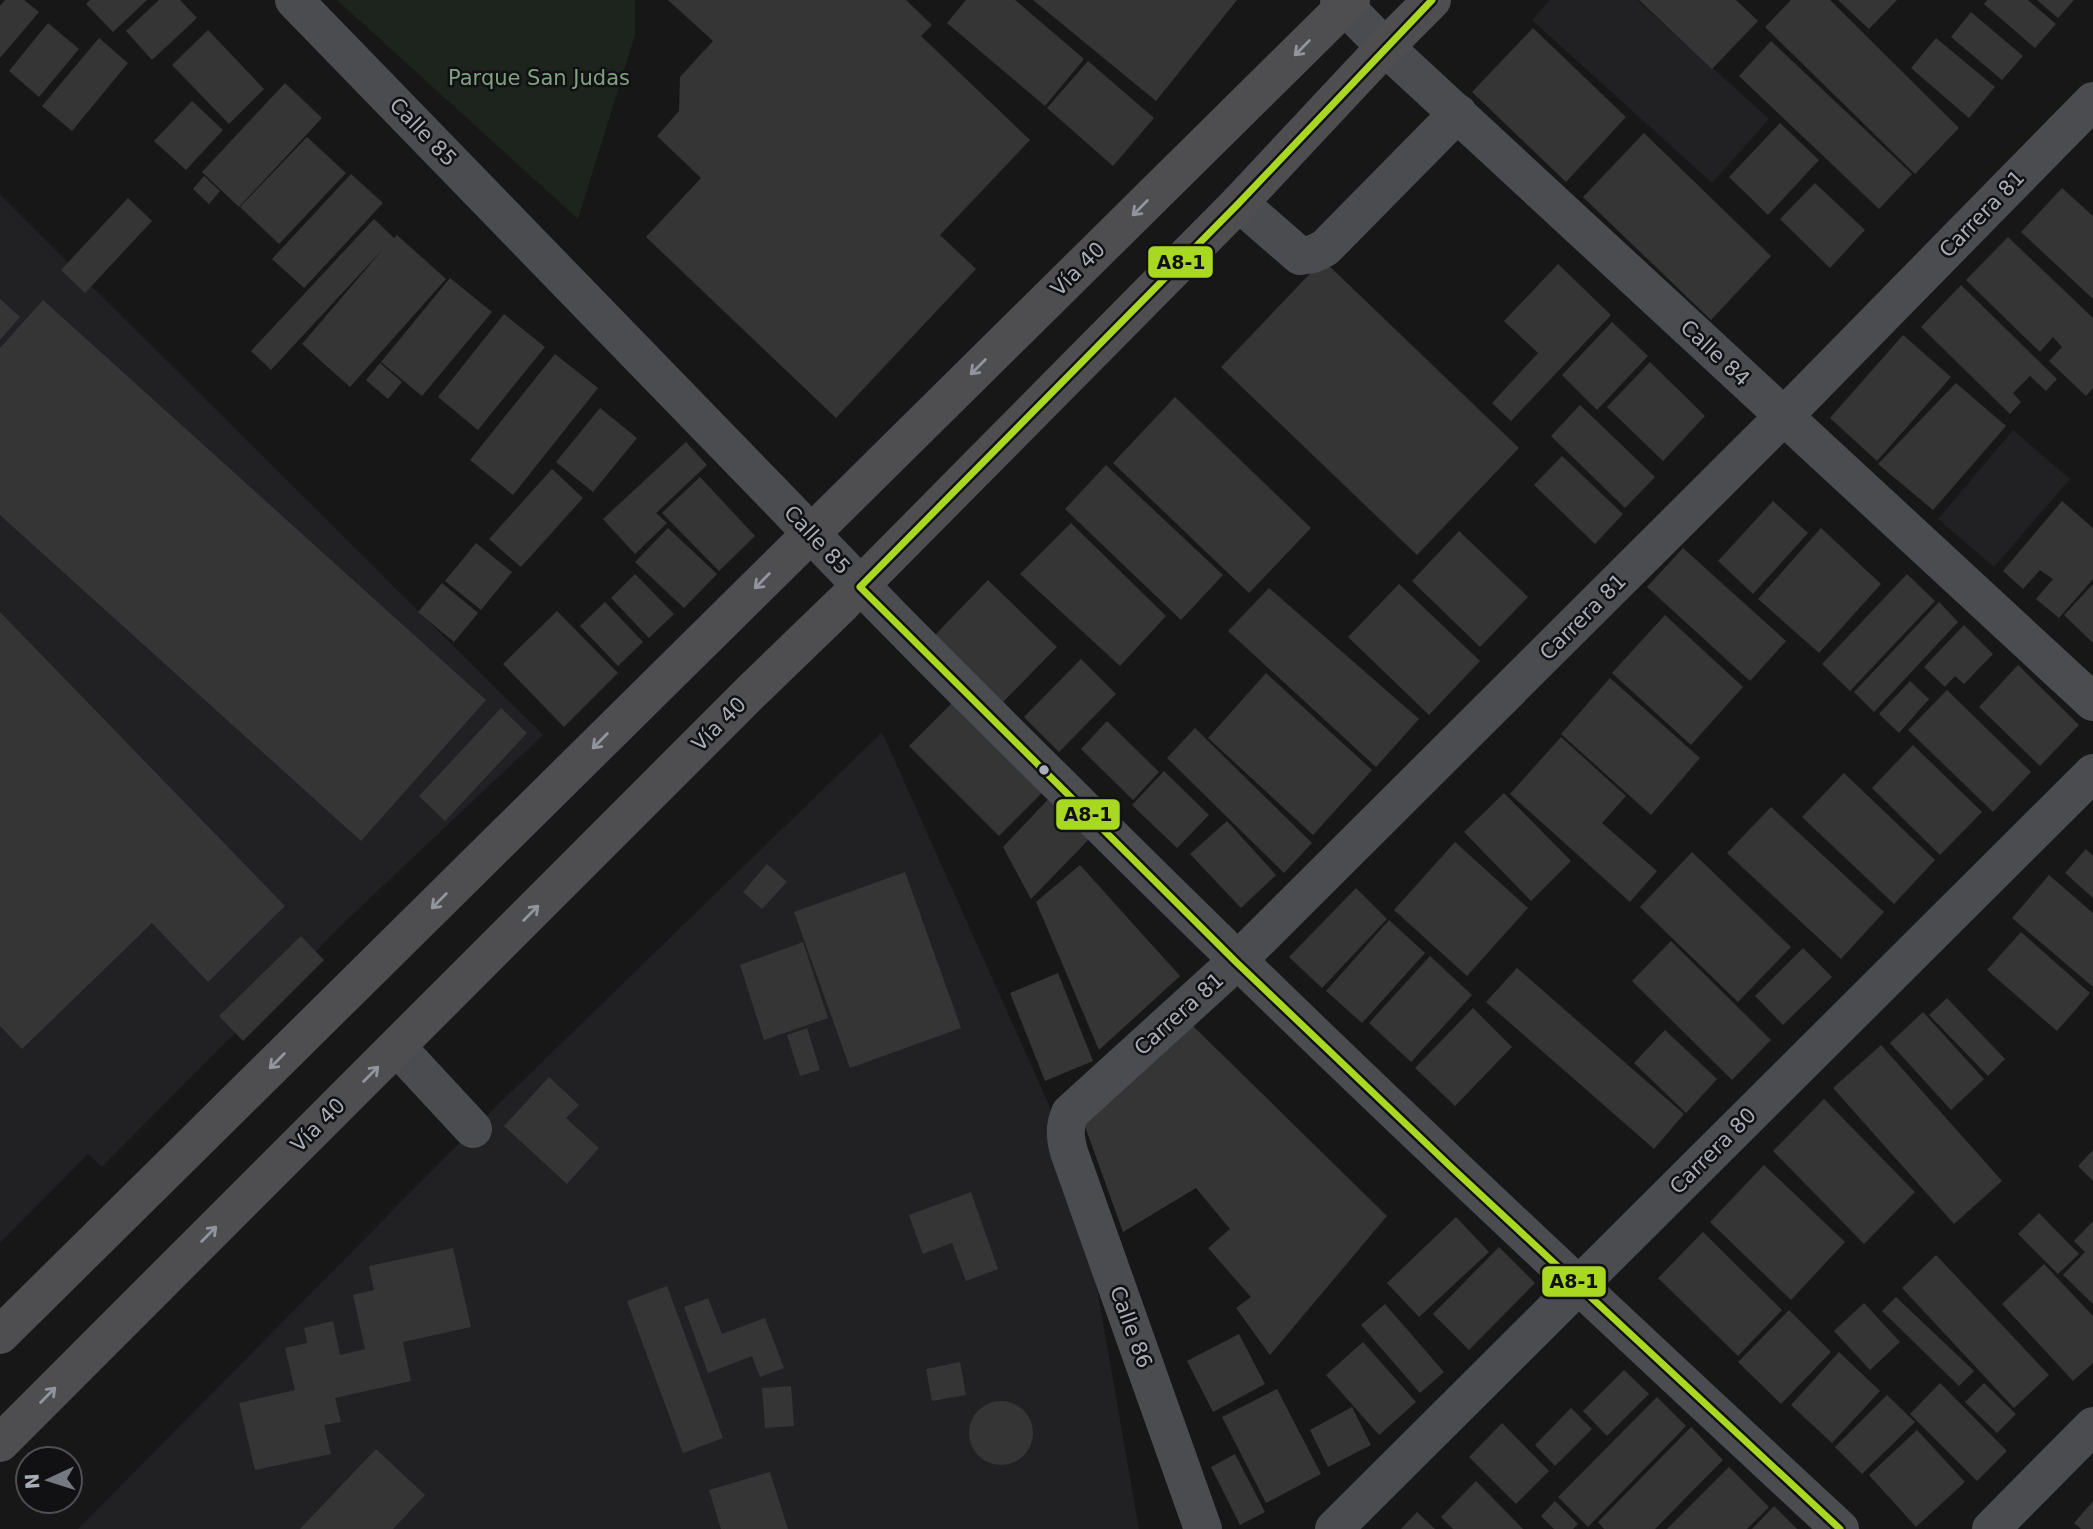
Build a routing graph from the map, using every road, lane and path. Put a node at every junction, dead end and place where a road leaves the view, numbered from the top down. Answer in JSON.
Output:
{"nodes":[{"id":1,"x":295,"y":0,"type":"edge"},
{"id":2,"x":1432,"y":0,"type":"edge"},
{"id":3,"x":1345,"y":2,"type":"edge"},
{"id":4,"x":1385,"y":47,"type":"junction"},
{"id":5,"x":2093,"y":101,"type":"edge"},
{"id":6,"x":1458,"y":113,"type":"junction"},
{"id":7,"x":1239,"y":203,"type":"junction"},
{"id":8,"x":1783,"y":417,"type":"junction"},
{"id":9,"x":810,"y":533,"type":"junction"},
{"id":10,"x":860,"y":587,"type":"junction"},
{"id":11,"x":2093,"y":702,"type":"edge"},
{"id":12,"x":2093,"y":773,"type":"edge"},
{"id":13,"x":1236,"y":962,"type":"junction"},
{"id":14,"x":397,"y":1047,"type":"junction"},
{"id":15,"x":1065,"y":1124,"type":"joint"},
{"id":16,"x":473,"y":1129,"type":"dead end"},
{"id":17,"x":1578,"y":1285,"type":"junction"},
{"id":18,"x":0,"y":1335,"type":"edge"},
{"id":19,"x":2093,"y":1426,"type":"edge"},
{"id":20,"x":0,"y":1443,"type":"edge"},
{"id":21,"x":1203,"y":1529,"type":"edge"},
{"id":22,"x":1334,"y":1529,"type":"edge"},
{"id":23,"x":1840,"y":1529,"type":"edge"},
{"id":24,"x":1991,"y":1529,"type":"edge"}],
"edges":[{"from":1,"to":9,"type":"street","name":"Calle 85"},
{"from":2,"to":4,"type":"highway","name":"Vía 40"},
{"from":3,"to":4,"type":"street","name":"Calle 84"},
{"from":3,"to":9,"type":"highway","name":"Vía 40","one_way":true},
{"from":4,"to":6,"type":"street","name":"Calle 84"},
{"from":4,"to":7,"type":"highway","name":"Vía 40"},
{"from":5,"to":8,"type":"street","name":"Carrera 81"},
{"from":6,"to":7,"type":"street"},
{"from":6,"to":8,"type":"street","name":"Calle 84"},
{"from":7,"to":10,"type":"highway","name":"Vía 40"},
{"from":8,"to":11,"type":"street","name":"Calle 84"},
{"from":8,"to":13,"type":"street","name":"Carrera 81"},
{"from":9,"to":10,"type":"street","name":"Calle 85"},
{"from":9,"to":18,"type":"highway","name":"Vía 40","one_way":true},
{"from":10,"to":13,"type":"street","name":"Calle 85"},
{"from":14,"to":10,"type":"highway","name":"Vía 40","one_way":true},
{"from":12,"to":17,"type":"street","name":"Carrera 80"},
{"from":13,"to":15,"type":"street","name":"Carrera 81"},
{"from":13,"to":17,"type":"street","name":"Calle 85"},
{"from":14,"to":16,"type":"street"},
{"from":20,"to":14,"type":"highway","name":"Vía 40","one_way":true},
{"from":15,"to":21,"type":"street","name":"Calle 86"},
{"from":17,"to":22,"type":"street","name":"Carrera 80"},
{"from":17,"to":23,"type":"street","name":"Calle 85"},
{"from":19,"to":24,"type":"street"}]}
